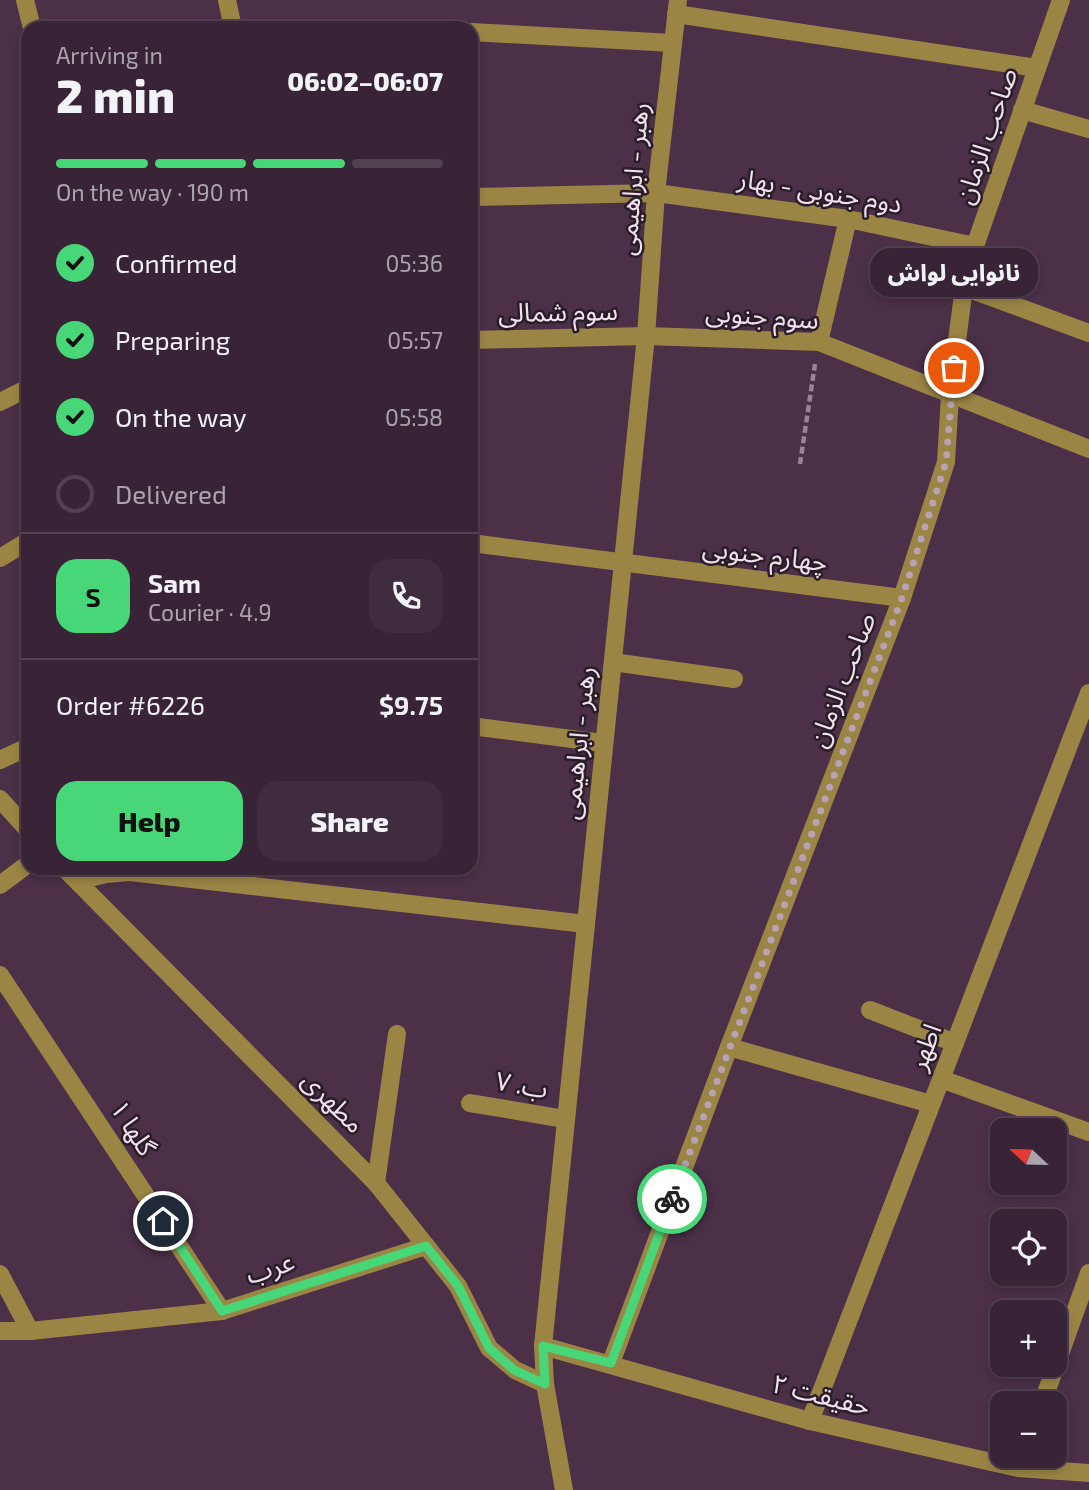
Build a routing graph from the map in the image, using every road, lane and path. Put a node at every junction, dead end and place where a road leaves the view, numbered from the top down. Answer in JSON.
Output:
{"nodes":[{"id":1,"x":25,"y":0,"type":"edge"},
{"id":2,"x":227,"y":0,"type":"edge"},
{"id":3,"x":1060,"y":0,"type":"edge"},
{"id":4,"x":677,"y":7,"type":"edge"},
{"id":5,"x":30,"y":21,"type":"edge"},
{"id":6,"x":232,"y":21,"type":"edge"},
{"id":7,"x":478,"y":32,"type":"edge"},
{"id":8,"x":673,"y":43,"type":"junction"},
{"id":9,"x":1037,"y":68,"type":"junction"},
{"id":10,"x":1022,"y":110,"type":"junction"},
{"id":11,"x":1089,"y":129,"type":"edge"},
{"id":12,"x":656,"y":193,"type":"junction"},
{"id":13,"x":478,"y":197,"type":"edge"},
{"id":14,"x":848,"y":219,"type":"junction"},
{"id":15,"x":975,"y":246,"type":"junction"},
{"id":16,"x":964,"y":287,"type":"junction"},
{"id":17,"x":1089,"y":332,"type":"edge"},
{"id":18,"x":646,"y":336,"type":"junction"},
{"id":19,"x":478,"y":340,"type":"edge"},
{"id":20,"x":818,"y":342,"type":"junction"},
{"id":21,"x":21,"y":391,"type":"edge"},
{"id":22,"x":950,"y":395,"type":"junction"},
{"id":23,"x":0,"y":401,"type":"edge"},
{"id":24,"x":1089,"y":449,"type":"edge"},
{"id":25,"x":800,"y":464,"type":"dead end"},
{"id":26,"x":478,"y":544,"type":"edge"},
{"id":27,"x":21,"y":545,"type":"edge"},
{"id":28,"x":0,"y":558,"type":"edge"},
{"id":29,"x":622,"y":564,"type":"junction"},
{"id":30,"x":902,"y":598,"type":"junction"},
{"id":31,"x":613,"y":662,"type":"junction"},
{"id":32,"x":734,"y":679,"type":"dead end"},
{"id":33,"x":1089,"y":693,"type":"edge"},
{"id":34,"x":478,"y":727,"type":"edge"},
{"id":35,"x":603,"y":743,"type":"junction"},
{"id":36,"x":21,"y":750,"type":"edge"},
{"id":37,"x":0,"y":760,"type":"edge"},
{"id":38,"x":0,"y":799,"type":"edge"},
{"id":39,"x":21,"y":822,"type":"edge"},
{"id":40,"x":21,"y":869,"type":"edge"},
{"id":41,"x":71,"y":875,"type":"edge"},
{"id":42,"x":156,"y":875,"type":"edge"},
{"id":43,"x":0,"y":885,"type":"edge"},
{"id":44,"x":586,"y":924,"type":"junction"},
{"id":45,"x":0,"y":975,"type":"edge"},
{"id":46,"x":870,"y":1010,"type":"dead end"},
{"id":47,"x":397,"y":1034,"type":"dead end"},
{"id":48,"x":955,"y":1042,"type":"junction"},
{"id":49,"x":729,"y":1047,"type":"junction"},
{"id":50,"x":941,"y":1079,"type":"junction"},
{"id":51,"x":470,"y":1103,"type":"dead end"},
{"id":52,"x":931,"y":1104,"type":"junction"},
{"id":53,"x":565,"y":1119,"type":"junction"},
{"id":54,"x":1089,"y":1132,"type":"edge"},
{"id":55,"x":376,"y":1183,"type":"junction"},
{"id":56,"x":426,"y":1246,"type":"junction"},
{"id":57,"x":1089,"y":1273,"type":"edge"},
{"id":58,"x":0,"y":1274,"type":"edge"},
{"id":59,"x":222,"y":1311,"type":"junction"},
{"id":60,"x":0,"y":1331,"type":"edge"},
{"id":61,"x":30,"y":1331,"type":"junction"},
{"id":62,"x":543,"y":1346,"type":"junction"},
{"id":63,"x":611,"y":1363,"type":"junction"},
{"id":64,"x":545,"y":1384,"type":"junction"},
{"id":65,"x":1047,"y":1391,"type":"edge"},
{"id":66,"x":810,"y":1421,"type":"junction"},
{"id":67,"x":990,"y":1456,"type":"edge"},
{"id":68,"x":1058,"y":1468,"type":"edge"},
{"id":69,"x":1089,"y":1473,"type":"edge"},
{"id":70,"x":565,"y":1490,"type":"edge"}],
"edges":[{"from":1,"to":5,"type":"street"},
{"from":2,"to":6,"type":"street"},
{"from":3,"to":9,"type":"street","name":"صاحب الزمان"},
{"from":4,"to":8,"type":"street","name":"رهبر - ابراهیمی"},
{"from":4,"to":9,"type":"street"},
{"from":7,"to":8,"type":"street"},
{"from":8,"to":12,"type":"street","name":"رهبر - ابراهیمی"},
{"from":9,"to":10,"type":"street","name":"صاحب الزمان"},
{"from":10,"to":11,"type":"street"},
{"from":10,"to":15,"type":"street","name":"صاحب الزمان"},
{"from":12,"to":13,"type":"street","name":"دوم جنوبی - بهار"},
{"from":12,"to":14,"type":"street","name":"دوم جنوبی - بهار"},
{"from":12,"to":18,"type":"street","name":"رهبر - ابراهیمی"},
{"from":14,"to":15,"type":"street","name":"دوم جنوبی - بهار"},
{"from":14,"to":20,"type":"street"},
{"from":15,"to":16,"type":"street","name":"صاحب الزمان"},
{"from":16,"to":17,"type":"street"},
{"from":16,"to":22,"type":"street","name":"صاحب الزمان"},
{"from":18,"to":19,"type":"street","name":"سوم شمالی"},
{"from":18,"to":20,"type":"street","name":"سوم جنوبی"},
{"from":18,"to":29,"type":"street","name":"رهبر - ابراهیمی"},
{"from":20,"to":22,"type":"street","name":"سوم جنوبی"},
{"from":20,"to":25,"type":"path"},
{"from":21,"to":23,"type":"street"},
{"from":22,"to":24,"type":"street","name":"سوم جنوبی"},
{"from":22,"to":30,"type":"street","name":"صاحب الزمان"},
{"from":26,"to":29,"type":"street","name":"چهارم جنوبی"},
{"from":27,"to":28,"type":"street"},
{"from":29,"to":30,"type":"street","name":"چهارم جنوبی"},
{"from":29,"to":31,"type":"street","name":"رهبر - ابراهیمی"},
{"from":30,"to":49,"type":"street","name":"صاحب الزمان"},
{"from":31,"to":32,"type":"street"},
{"from":31,"to":35,"type":"street","name":"رهبر - ابراهیمی"},
{"from":33,"to":48,"type":"street","name":"اطهر"},
{"from":34,"to":35,"type":"street"},
{"from":35,"to":44,"type":"street","name":"رهبر - ابراهیمی"},
{"from":36,"to":37,"type":"street"},
{"from":38,"to":39,"type":"street"},
{"from":40,"to":43,"type":"street"},
{"from":41,"to":55,"type":"street","name":"مطهری"},
{"from":42,"to":44,"type":"street"},
{"from":44,"to":53,"type":"street","name":"رهبر - ابراهیمی"},
{"from":45,"to":59,"type":"street","name":"گلها ۱"},
{"from":46,"to":48,"type":"street"},
{"from":47,"to":55,"type":"street"},
{"from":48,"to":50,"type":"street","name":"اطهر"},
{"from":49,"to":52,"type":"street"},
{"from":49,"to":63,"type":"street","name":"صاحب الزمان"},
{"from":50,"to":52,"type":"street","name":"اطهر"},
{"from":50,"to":54,"type":"street"},
{"from":51,"to":53,"type":"street","name":"ب. ۷"},
{"from":52,"to":66,"type":"street","name":"اطهر"},
{"from":53,"to":62,"type":"street","name":"رهبر - ابراهیمی"},
{"from":55,"to":56,"type":"street","name":"مطهری"},
{"from":56,"to":59,"type":"street","name":"عرب"},
{"from":56,"to":64,"type":"street","name":"مطهری"},
{"from":57,"to":65,"type":"street"},
{"from":58,"to":61,"type":"street"},
{"from":59,"to":61,"type":"street","name":"عرب"},
{"from":60,"to":61,"type":"street","name":"عرب"},
{"from":62,"to":63,"type":"street","name":"حقیقت ۲"},
{"from":62,"to":64,"type":"street","name":"رهبر - ابراهیمی"},
{"from":63,"to":66,"type":"street","name":"حقیقت ۲"},
{"from":64,"to":70,"type":"street","name":"رهبر - ابراهیمی"},
{"from":66,"to":67,"type":"street","name":"حقیقت ۲"},
{"from":68,"to":69,"type":"street","name":"حقیقت ۲"}]}
